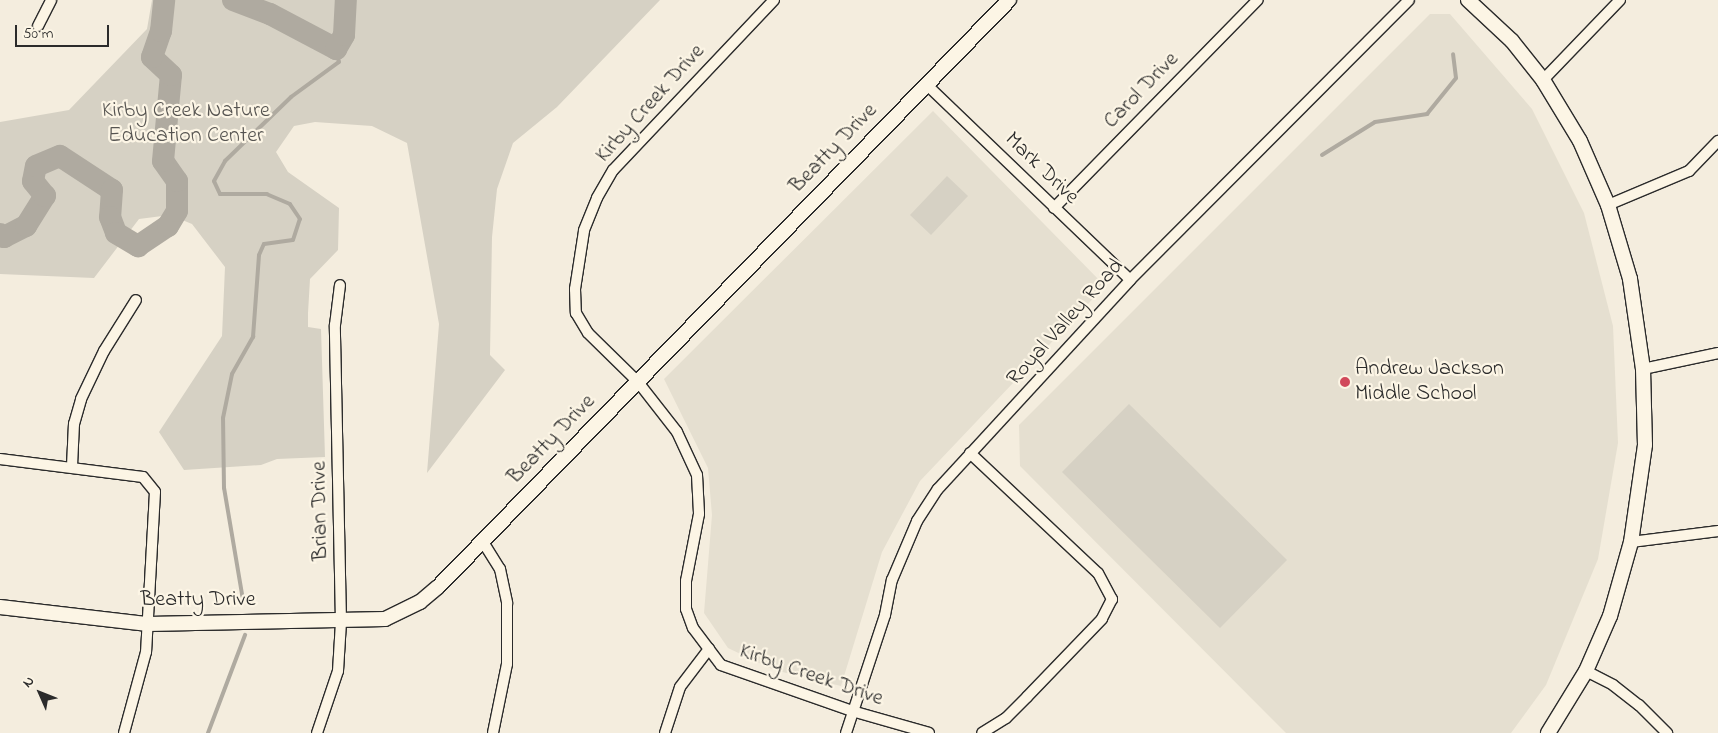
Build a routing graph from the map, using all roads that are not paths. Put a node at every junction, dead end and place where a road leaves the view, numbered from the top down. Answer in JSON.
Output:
{"nodes":[{"id":1,"x":51,"y":0,"type":"edge"},
{"id":2,"x":774,"y":0,"type":"edge"},
{"id":3,"x":1009,"y":0,"type":"edge"},
{"id":4,"x":1258,"y":0,"type":"edge"},
{"id":5,"x":1409,"y":0,"type":"edge"},
{"id":6,"x":1468,"y":0,"type":"edge"},
{"id":7,"x":1620,"y":0,"type":"edge"},
{"id":8,"x":38,"y":26,"type":"dead end"},
{"id":9,"x":1543,"y":80,"type":"junction"},
{"id":10,"x":926,"y":85,"type":"junction"},
{"id":11,"x":1718,"y":142,"type":"edge"},
{"id":12,"x":1608,"y":205,"type":"junction"},
{"id":13,"x":1054,"y":208,"type":"junction"},
{"id":14,"x":1130,"y":280,"type":"junction"},
{"id":15,"x":340,"y":285,"type":"dead end"},
{"id":16,"x":136,"y":300,"type":"dead end"},
{"id":17,"x":1718,"y":353,"type":"edge"},
{"id":18,"x":1643,"y":369,"type":"junction"},
{"id":19,"x":638,"y":382,"type":"junction"},
{"id":20,"x":970,"y":453,"type":"junction"},
{"id":21,"x":0,"y":459,"type":"edge"},
{"id":22,"x":72,"y":466,"type":"junction"},
{"id":23,"x":1718,"y":531,"type":"edge"},
{"id":24,"x":483,"y":542,"type":"junction"},
{"id":25,"x":1631,"y":542,"type":"junction"},
{"id":26,"x":0,"y":606,"type":"edge"},
{"id":27,"x":341,"y":622,"type":"junction"},
{"id":28,"x":148,"y":624,"type":"junction"},
{"id":29,"x":709,"y":649,"type":"junction"},
{"id":30,"x":1586,"y":671,"type":"junction"},
{"id":31,"x":852,"y":712,"type":"junction"},
{"id":32,"x":124,"y":733,"type":"edge"},
{"id":33,"x":317,"y":733,"type":"edge"},
{"id":34,"x":493,"y":733,"type":"edge"},
{"id":35,"x":665,"y":733,"type":"edge"},
{"id":36,"x":846,"y":733,"type":"edge"},
{"id":37,"x":929,"y":733,"type":"edge"},
{"id":38,"x":982,"y":733,"type":"edge"},
{"id":39,"x":1548,"y":733,"type":"edge"},
{"id":40,"x":1667,"y":733,"type":"edge"}],
"edges":[{"from":1,"to":8,"type":"street"},
{"from":2,"to":19,"type":"street","name":"Kirby Creek Drive"},
{"from":3,"to":10,"type":"street","name":"Beatty Drive"},
{"from":4,"to":13,"type":"street","name":"Carol Drive"},
{"from":5,"to":14,"type":"street","name":"Royal Valley Road"},
{"from":6,"to":9,"type":"street"},
{"from":7,"to":9,"type":"street"},
{"from":9,"to":12,"type":"street"},
{"from":10,"to":13,"type":"street","name":"Mark Drive"},
{"from":10,"to":19,"type":"street","name":"Beatty Drive"},
{"from":11,"to":12,"type":"street"},
{"from":12,"to":18,"type":"street"},
{"from":13,"to":14,"type":"street","name":"Mark Drive"},
{"from":14,"to":20,"type":"street","name":"Royal Valley Road"},
{"from":15,"to":27,"type":"street","name":"Brian Drive"},
{"from":16,"to":22,"type":"street"},
{"from":17,"to":18,"type":"street"},
{"from":18,"to":25,"type":"street"},
{"from":19,"to":24,"type":"street","name":"Beatty Drive"},
{"from":19,"to":29,"type":"street","name":"Kirby Creek Drive"},
{"from":20,"to":31,"type":"street","name":"Royal Valley Road"},
{"from":20,"to":38,"type":"street"},
{"from":21,"to":22,"type":"street"},
{"from":22,"to":28,"type":"street"},
{"from":23,"to":25,"type":"street"},
{"from":24,"to":27,"type":"street","name":"Beatty Drive"},
{"from":24,"to":34,"type":"street"},
{"from":25,"to":30,"type":"street"},
{"from":26,"to":28,"type":"street","name":"Beatty Drive"},
{"from":27,"to":28,"type":"street","name":"Beatty Drive"},
{"from":27,"to":33,"type":"street","name":"Brian Drive"},
{"from":28,"to":32,"type":"street"},
{"from":29,"to":31,"type":"street","name":"Kirby Creek Drive"},
{"from":29,"to":35,"type":"street"},
{"from":30,"to":39,"type":"street"},
{"from":30,"to":40,"type":"street"},
{"from":31,"to":36,"type":"street","name":"Royal Valley Road"},
{"from":31,"to":37,"type":"street","name":"Kirby Creek Drive"}]}
